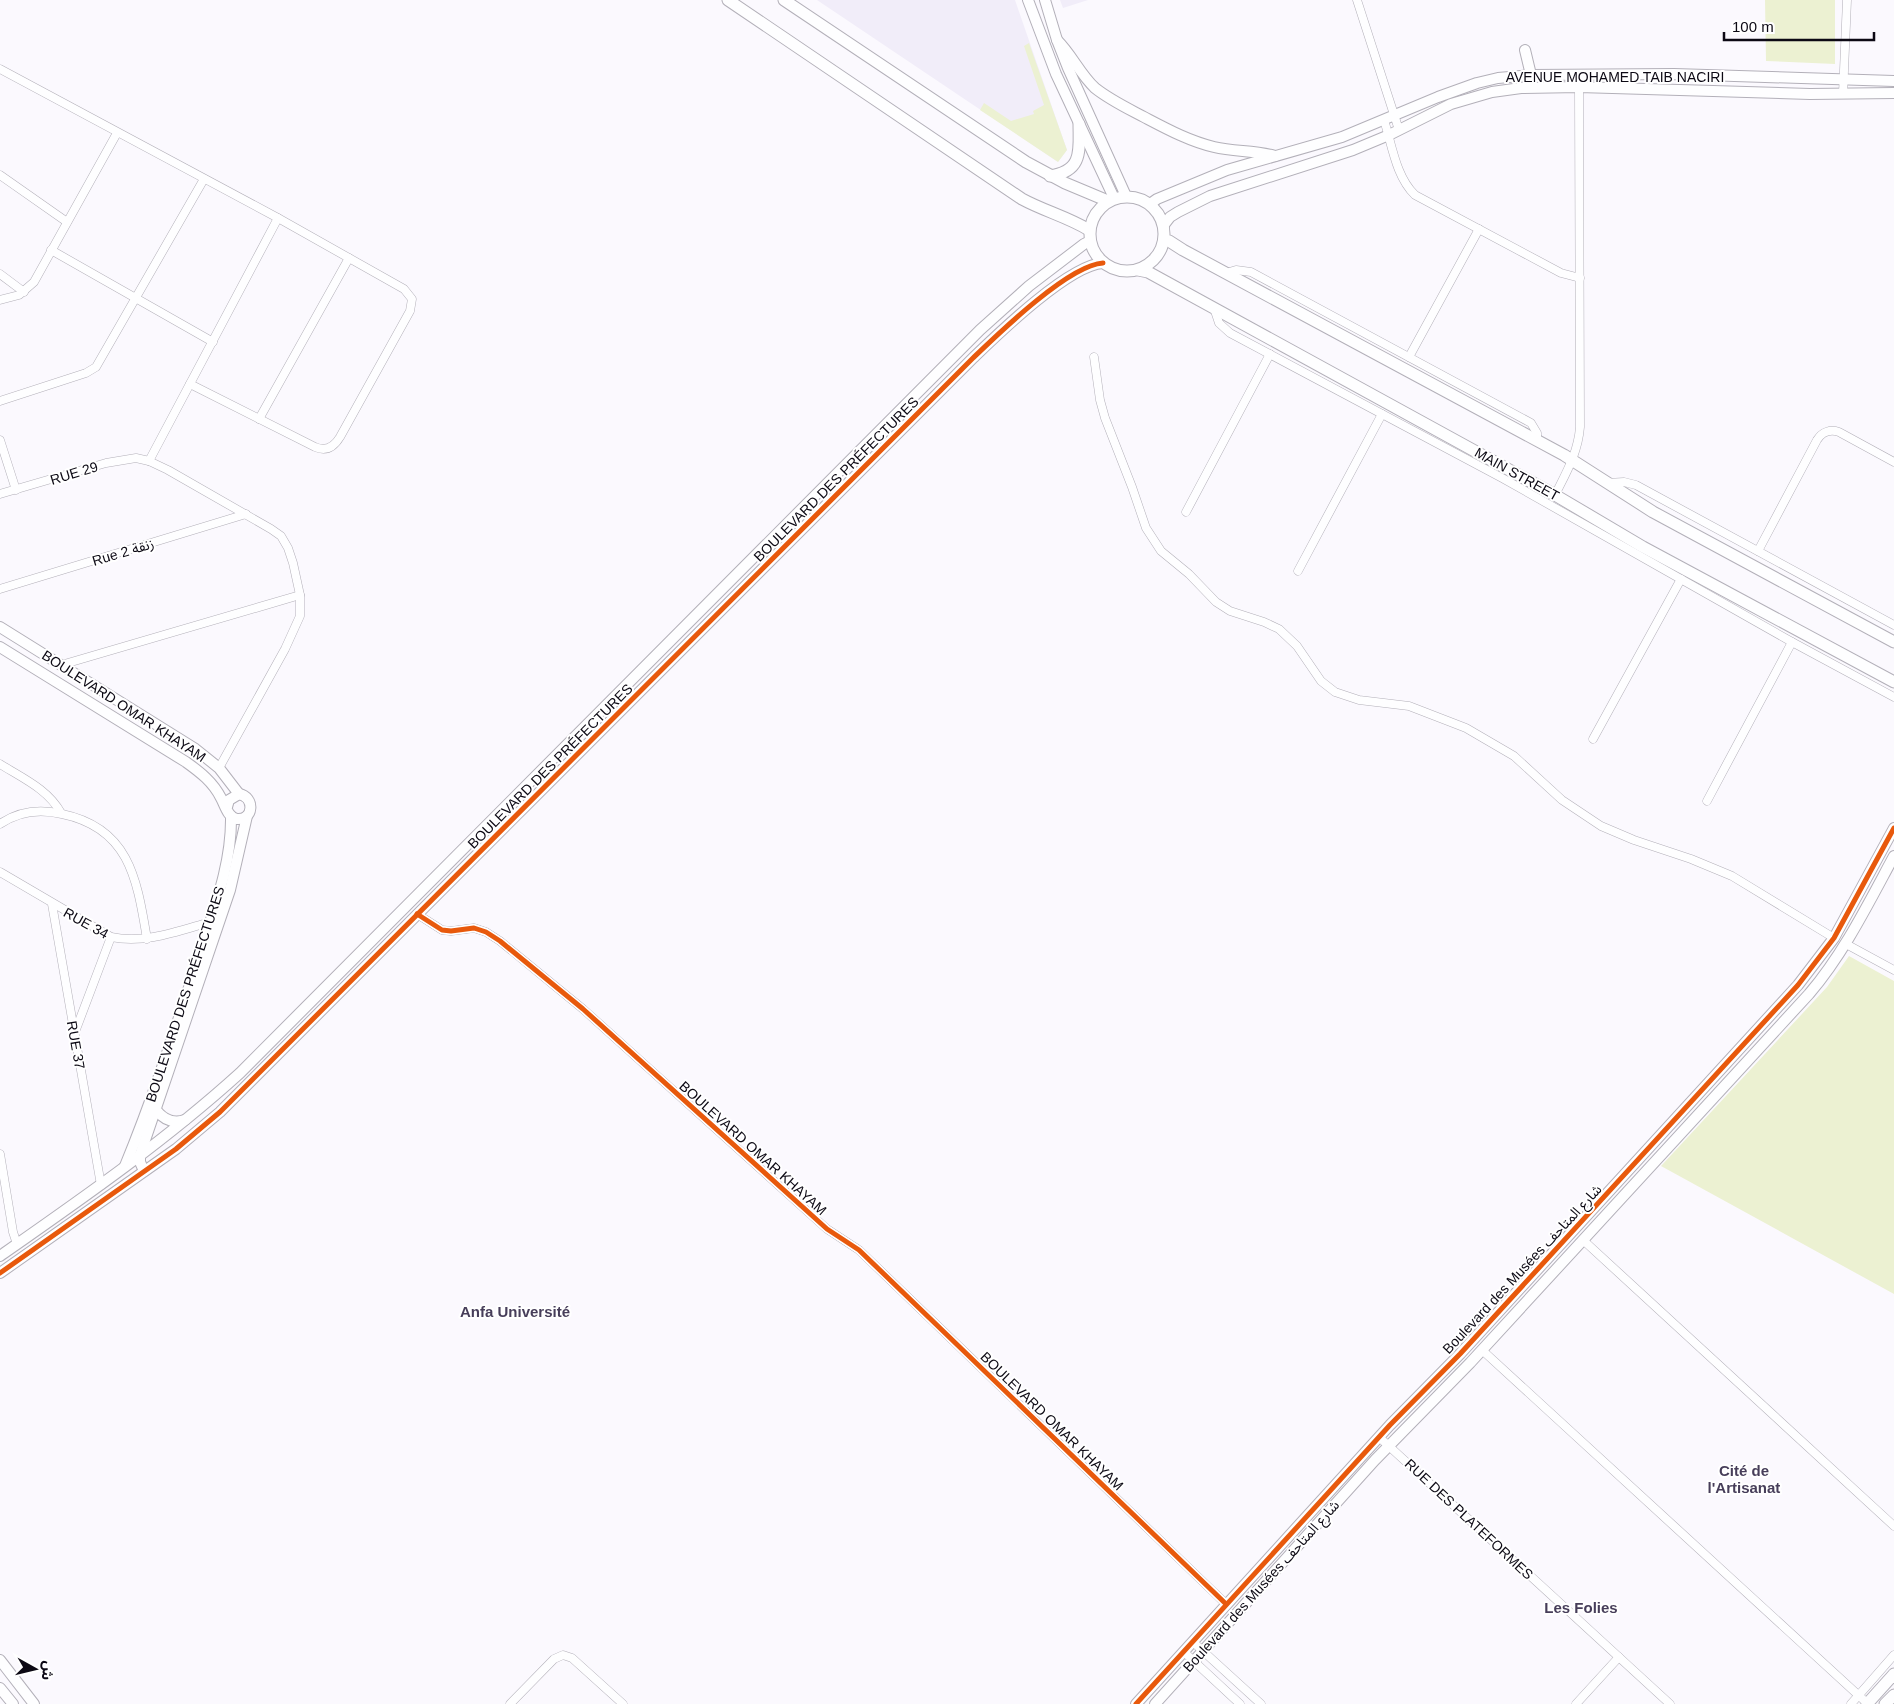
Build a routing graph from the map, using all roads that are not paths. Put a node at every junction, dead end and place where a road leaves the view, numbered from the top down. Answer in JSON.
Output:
{"nodes":[{"id":1,"x":728,"y":0,"type":"edge"},
{"id":2,"x":784,"y":0,"type":"edge"},
{"id":3,"x":1028,"y":0,"type":"edge"},
{"id":4,"x":1045,"y":0,"type":"edge"},
{"id":5,"x":1357,"y":0,"type":"edge"},
{"id":6,"x":1847,"y":0,"type":"edge"},
{"id":7,"x":1057,"y":40,"type":"junction"},
{"id":8,"x":1525,"y":50,"type":"dead end"},
{"id":9,"x":0,"y":69,"type":"edge"},
{"id":10,"x":1531,"y":75,"type":"junction"},
{"id":11,"x":1844,"y":80,"type":"junction"},
{"id":12,"x":1894,"y":81,"type":"edge"},
{"id":13,"x":1579,"y":87,"type":"junction"},
{"id":14,"x":1894,"y":93,"type":"edge"},
{"id":15,"x":1844,"y":94,"type":"junction"},
{"id":16,"x":1394,"y":116,"type":"junction"},
{"id":17,"x":1384,"y":120,"type":"junction"},
{"id":18,"x":1079,"y":124,"type":"junction"},
{"id":19,"x":1399,"y":130,"type":"junction"},
{"id":20,"x":116,"y":133,"type":"junction"},
{"id":21,"x":1389,"y":135,"type":"junction"},
{"id":22,"x":1276,"y":156,"type":"junction"},
{"id":23,"x":0,"y":175,"type":"edge"},
{"id":24,"x":1050,"y":176,"type":"junction"},
{"id":25,"x":204,"y":179,"type":"junction"},
{"id":26,"x":1126,"y":196,"type":"junction"},
{"id":27,"x":1111,"y":200,"type":"junction"},
{"id":28,"x":1150,"y":204,"type":"junction"},
{"id":29,"x":278,"y":218,"type":"junction"},
{"id":30,"x":67,"y":222,"type":"junction"},
{"id":31,"x":1163,"y":226,"type":"junction"},
{"id":32,"x":1479,"y":229,"type":"junction"},
{"id":33,"x":1090,"y":235,"type":"junction"},
{"id":34,"x":1164,"y":240,"type":"junction"},
{"id":35,"x":51,"y":250,"type":"junction"},
{"id":36,"x":349,"y":258,"type":"junction"},
{"id":37,"x":1103,"y":263,"type":"junction"},
{"id":38,"x":1138,"y":270,"type":"junction"},
{"id":39,"x":1226,"y":273,"type":"junction"},
{"id":40,"x":0,"y":274,"type":"edge"},
{"id":41,"x":1580,"y":278,"type":"junction"},
{"id":42,"x":24,"y":292,"type":"junction"},
{"id":43,"x":136,"y":298,"type":"junction"},
{"id":44,"x":0,"y":300,"type":"edge"},
{"id":45,"x":1214,"y":308,"type":"junction"},
{"id":46,"x":213,"y":342,"type":"junction"},
{"id":47,"x":1270,"y":354,"type":"junction"},
{"id":48,"x":1094,"y":357,"type":"dead end"},
{"id":49,"x":1409,"y":357,"type":"junction"},
{"id":50,"x":190,"y":384,"type":"junction"},
{"id":51,"x":0,"y":400,"type":"edge"},
{"id":52,"x":1382,"y":414,"type":"junction"},
{"id":53,"x":259,"y":419,"type":"junction"},
{"id":54,"x":0,"y":440,"type":"edge"},
{"id":55,"x":1537,"y":441,"type":"junction"},
{"id":56,"x":1573,"y":460,"type":"junction"},
{"id":57,"x":149,"y":461,"type":"junction"},
{"id":58,"x":1894,"y":462,"type":"edge"},
{"id":59,"x":1606,"y":483,"type":"junction"},
{"id":60,"x":16,"y":490,"type":"junction"},
{"id":61,"x":0,"y":494,"type":"edge"},
{"id":62,"x":1555,"y":495,"type":"junction"},
{"id":63,"x":1186,"y":512,"type":"dead end"},
{"id":64,"x":246,"y":514,"type":"junction"},
{"id":65,"x":1758,"y":552,"type":"junction"},
{"id":66,"x":1298,"y":571,"type":"dead end"},
{"id":67,"x":1681,"y":579,"type":"junction"},
{"id":68,"x":0,"y":589,"type":"edge"},
{"id":69,"x":300,"y":595,"type":"junction"},
{"id":70,"x":1894,"y":625,"type":"edge"},
{"id":71,"x":0,"y":627,"type":"edge"},
{"id":72,"x":1792,"y":642,"type":"junction"},
{"id":73,"x":1894,"y":642,"type":"edge"},
{"id":74,"x":0,"y":647,"type":"edge"},
{"id":75,"x":61,"y":665,"type":"junction"},
{"id":76,"x":1894,"y":682,"type":"edge"},
{"id":77,"x":1894,"y":697,"type":"edge"},
{"id":78,"x":615,"y":698,"type":"junction"},
{"id":79,"x":625,"y":707,"type":"junction"},
{"id":80,"x":1592,"y":740,"type":"dead end"},
{"id":81,"x":0,"y":764,"type":"edge"},
{"id":82,"x":219,"y":768,"type":"junction"},
{"id":83,"x":239,"y":794,"type":"junction"},
{"id":84,"x":1707,"y":802,"type":"dead end"},
{"id":85,"x":229,"y":812,"type":"junction"},
{"id":86,"x":61,"y":813,"type":"junction"},
{"id":87,"x":247,"y":816,"type":"junction"},
{"id":88,"x":0,"y":824,"type":"edge"},
{"id":89,"x":1894,"y":828,"type":"edge"},
{"id":90,"x":1894,"y":856,"type":"edge"},
{"id":91,"x":0,"y":872,"type":"edge"},
{"id":92,"x":414,"y":899,"type":"junction"},
{"id":93,"x":52,"y":904,"type":"junction"},
{"id":94,"x":420,"y":911,"type":"junction"},
{"id":95,"x":210,"y":922,"type":"junction"},
{"id":96,"x":111,"y":937,"type":"junction"},
{"id":97,"x":148,"y":938,"type":"junction"},
{"id":98,"x":1834,"y":938,"type":"junction"},
{"id":99,"x":1846,"y":944,"type":"junction"},
{"id":100,"x":1894,"y":970,"type":"edge"},
{"id":101,"x":74,"y":1034,"type":"junction"},
{"id":102,"x":156,"y":1110,"type":"junction"},
{"id":103,"x":186,"y":1120,"type":"junction"},
{"id":104,"x":0,"y":1154,"type":"edge"},
{"id":105,"x":140,"y":1156,"type":"junction"},
{"id":106,"x":124,"y":1168,"type":"junction"},
{"id":107,"x":144,"y":1171,"type":"junction"},
{"id":108,"x":127,"y":1183,"type":"junction"},
{"id":109,"x":101,"y":1185,"type":"junction"},
{"id":110,"x":1583,"y":1240,"type":"junction"},
{"id":111,"x":17,"y":1244,"type":"junction"},
{"id":112,"x":0,"y":1256,"type":"edge"},
{"id":113,"x":0,"y":1274,"type":"edge"},
{"id":114,"x":1482,"y":1350,"type":"junction"},
{"id":115,"x":1379,"y":1437,"type":"junction"},
{"id":116,"x":1389,"y":1446,"type":"junction"},
{"id":117,"x":1894,"y":1526,"type":"edge"},
{"id":118,"x":1226,"y":1604,"type":"junction"},
{"id":119,"x":1193,"y":1642,"type":"junction"},
{"id":120,"x":1203,"y":1651,"type":"junction"},
{"id":121,"x":1184,"y":1652,"type":"junction"},
{"id":122,"x":1894,"y":1655,"type":"edge"},
{"id":123,"x":1618,"y":1657,"type":"junction"},
{"id":124,"x":0,"y":1660,"type":"edge"},
{"id":125,"x":1194,"y":1661,"type":"junction"},
{"id":126,"x":1894,"y":1674,"type":"edge"},
{"id":127,"x":0,"y":1688,"type":"edge"},
{"id":128,"x":1858,"y":1695,"type":"junction"},
{"id":129,"x":1894,"y":1695,"type":"edge"},
{"id":130,"x":13,"y":1704,"type":"edge"},
{"id":131,"x":34,"y":1704,"type":"edge"},
{"id":132,"x":510,"y":1704,"type":"edge"},
{"id":133,"x":623,"y":1704,"type":"edge"},
{"id":134,"x":1136,"y":1704,"type":"edge"},
{"id":135,"x":1155,"y":1704,"type":"edge"},
{"id":136,"x":1240,"y":1704,"type":"edge"},
{"id":137,"x":1260,"y":1704,"type":"edge"},
{"id":138,"x":1576,"y":1704,"type":"edge"},
{"id":139,"x":1670,"y":1704,"type":"edge"},
{"id":140,"x":1851,"y":1704,"type":"edge"},
{"id":141,"x":1867,"y":1704,"type":"edge"},
{"id":142,"x":1885,"y":1704,"type":"edge"}],
"edges":[{"from":1,"to":33,"type":"main road"},
{"from":2,"to":24,"type":"main road"},
{"from":3,"to":18,"type":"street"},
{"from":4,"to":7,"type":"street"},
{"from":5,"to":16,"type":"street"},
{"from":6,"to":11,"type":"street"},
{"from":7,"to":22,"type":"street"},
{"from":7,"to":26,"type":"street"},
{"from":8,"to":10,"type":"street"},
{"from":9,"to":20,"type":"street"},
{"from":10,"to":11,"type":"street","name":"AVENUE MOHAMED TAIB NACIRI"},
{"from":10,"to":16,"type":"street","name":"AVENUE MOHAMED TAIB NACIRI"},
{"from":11,"to":12,"type":"street","name":"AVENUE MOHAMED TAIB NACIRI"},
{"from":11,"to":15,"type":"street"},
{"from":13,"to":15,"type":"street","name":"AVENUE MOHAMED TAIB NACIRI"},
{"from":13,"to":19,"type":"street","name":"AVENUE MOHAMED TAIB NACIRI"},
{"from":13,"to":41,"type":"street"},
{"from":14,"to":15,"type":"street","name":"AVENUE MOHAMED TAIB NACIRI"},
{"from":16,"to":17,"type":"street","name":"AVENUE MOHAMED TAIB NACIRI"},
{"from":16,"to":19,"type":"street"},
{"from":17,"to":21,"type":"street"},
{"from":17,"to":22,"type":"street","name":"AVENUE MOHAMED TAIB NACIRI"},
{"from":18,"to":24,"type":"main road"},
{"from":18,"to":27,"type":"street"},
{"from":19,"to":21,"type":"street","name":"AVENUE MOHAMED TAIB NACIRI"},
{"from":20,"to":25,"type":"street"},
{"from":20,"to":30,"type":"street"},
{"from":21,"to":31,"type":"street","name":"AVENUE MOHAMED TAIB NACIRI"},
{"from":21,"to":32,"type":"street"},
{"from":22,"to":28,"type":"street","name":"AVENUE MOHAMED TAIB NACIRI"},
{"from":23,"to":30,"type":"street"},
{"from":24,"to":27,"type":"main road"},
{"from":25,"to":29,"type":"street"},
{"from":25,"to":43,"type":"street"},
{"from":26,"to":27,"type":"main road"},
{"from":26,"to":28,"type":"main road"},
{"from":27,"to":33,"type":"main road"},
{"from":28,"to":31,"type":"main road"},
{"from":29,"to":36,"type":"street"},
{"from":29,"to":46,"type":"street"},
{"from":30,"to":35,"type":"street"},
{"from":31,"to":34,"type":"main road"},
{"from":32,"to":41,"type":"street"},
{"from":32,"to":49,"type":"street"},
{"from":33,"to":37,"type":"main road"},
{"from":33,"to":78,"type":"street","name":"BOULEVARD DES PRÉFECTURES"},
{"from":34,"to":38,"type":"main road"},
{"from":34,"to":39,"type":"main road"},
{"from":35,"to":42,"type":"street"},
{"from":35,"to":43,"type":"street"},
{"from":36,"to":53,"type":"street"},
{"from":36,"to":53,"type":"street"},
{"from":37,"to":38,"type":"main road"},
{"from":37,"to":79,"type":"street","name":"BOULEVARD DES PRÉFECTURES"},
{"from":38,"to":45,"type":"main road","name":"MAIN STREET"},
{"from":39,"to":49,"type":"street"},
{"from":39,"to":55,"type":"main road"},
{"from":40,"to":42,"type":"street"},
{"from":41,"to":56,"type":"street"},
{"from":42,"to":44,"type":"street"},
{"from":43,"to":46,"type":"street"},
{"from":43,"to":51,"type":"street"},
{"from":45,"to":47,"type":"street"},
{"from":45,"to":62,"type":"main road","name":"MAIN STREET"},
{"from":46,"to":50,"type":"street"},
{"from":47,"to":52,"type":"street"},
{"from":47,"to":63,"type":"street"},
{"from":48,"to":98,"type":"street"},
{"from":49,"to":55,"type":"street"},
{"from":50,"to":53,"type":"street"},
{"from":50,"to":57,"type":"street"},
{"from":52,"to":66,"type":"street"},
{"from":52,"to":67,"type":"street"},
{"from":54,"to":60,"type":"street"},
{"from":55,"to":56,"type":"main road"},
{"from":56,"to":59,"type":"main road"},
{"from":56,"to":62,"type":"street"},
{"from":57,"to":60,"type":"street","name":"RUE 29"},
{"from":57,"to":64,"type":"street"},
{"from":58,"to":65,"type":"street"},
{"from":59,"to":65,"type":"street"},
{"from":59,"to":73,"type":"main road"},
{"from":60,"to":61,"type":"street","name":"RUE 29"},
{"from":62,"to":76,"type":"main road","name":"MAIN STREET"},
{"from":64,"to":68,"type":"street","name":"Rue 2 زنقة"},
{"from":64,"to":69,"type":"street"},
{"from":65,"to":70,"type":"street"},
{"from":67,"to":72,"type":"street"},
{"from":67,"to":80,"type":"street"},
{"from":69,"to":75,"type":"street"},
{"from":69,"to":82,"type":"street"},
{"from":71,"to":75,"type":"street","name":"BOULEVARD OMAR KHAYAM"},
{"from":72,"to":77,"type":"street"},
{"from":72,"to":84,"type":"street"},
{"from":74,"to":85,"type":"street","name":"BOULEVARD OMAR KHAYAM"},
{"from":75,"to":82,"type":"street","name":"BOULEVARD OMAR KHAYAM"},
{"from":78,"to":79,"type":"street"},
{"from":78,"to":92,"type":"street","name":"BOULEVARD DES PRÉFECTURES"},
{"from":79,"to":94,"type":"street","name":"BOULEVARD DES PRÉFECTURES"},
{"from":81,"to":86,"type":"street"},
{"from":82,"to":83,"type":"street","name":"BOULEVARD OMAR KHAYAM"},
{"from":83,"to":85,"type":"street"},
{"from":83,"to":87,"type":"street"},
{"from":85,"to":87,"type":"street"},
{"from":85,"to":95,"type":"street","name":"BOULEVARD DES PRÉFECTURES"},
{"from":86,"to":88,"type":"street"},
{"from":86,"to":97,"type":"street"},
{"from":87,"to":102,"type":"street","name":"BOULEVARD DES PRÉFECTURES"},
{"from":89,"to":98,"type":"street","name":"Boulevard des Musées شارع المتاحف"},
{"from":90,"to":99,"type":"street","name":"Boulevard des Musées شارع المتاحف"},
{"from":91,"to":93,"type":"street","name":"RUE 34"},
{"from":92,"to":94,"type":"street"},
{"from":92,"to":103,"type":"street","name":"BOULEVARD DES PRÉFECTURES"},
{"from":93,"to":96,"type":"street","name":"RUE 34"},
{"from":93,"to":101,"type":"street","name":"RUE 37"},
{"from":94,"to":107,"type":"street","name":"BOULEVARD DES PRÉFECTURES"},
{"from":94,"to":118,"type":"street","name":"BOULEVARD OMAR KHAYAM"},
{"from":95,"to":97,"type":"street","name":"RUE 34"},
{"from":95,"to":106,"type":"street","name":"BOULEVARD DES PRÉFECTURES"},
{"from":96,"to":97,"type":"street","name":"RUE 34"},
{"from":96,"to":101,"type":"street"},
{"from":98,"to":115,"type":"street","name":"Boulevard des Musées شارع المتاحف"},
{"from":99,"to":100,"type":"street"},
{"from":99,"to":110,"type":"street","name":"Boulevard des Musées شارع المتاحف"},
{"from":101,"to":109,"type":"street","name":"RUE 37"},
{"from":102,"to":103,"type":"street"},
{"from":102,"to":105,"type":"street","name":"BOULEVARD DES PRÉFECTURES"},
{"from":103,"to":105,"type":"street","name":"BOULEVARD DES PRÉFECTURES"},
{"from":104,"to":111,"type":"street"},
{"from":105,"to":106,"type":"street","name":"BOULEVARD DES PRÉFECTURES"},
{"from":105,"to":107,"type":"street"},
{"from":106,"to":108,"type":"street"},
{"from":106,"to":109,"type":"street","name":"BOULEVARD DES PRÉFECTURES"},
{"from":107,"to":108,"type":"street","name":"BOULEVARD DES PRÉFECTURES"},
{"from":108,"to":113,"type":"street","name":"BOULEVARD DES PRÉFECTURES"},
{"from":109,"to":111,"type":"street","name":"BOULEVARD DES PRÉFECTURES"},
{"from":110,"to":114,"type":"street","name":"Boulevard des Musées شارع المتاحف"},
{"from":110,"to":117,"type":"street"},
{"from":111,"to":112,"type":"street","name":"BOULEVARD DES PRÉFECTURES"},
{"from":114,"to":116,"type":"street","name":"Boulevard des Musées شارع المتاحف"},
{"from":114,"to":128,"type":"street"},
{"from":115,"to":116,"type":"street","name":"RUE DES PLATEFORMES"},
{"from":115,"to":118,"type":"street","name":"Boulevard des Musées شارع المتاحف"},
{"from":116,"to":120,"type":"street","name":"Boulevard des Musées شارع المتاحف"},
{"from":116,"to":123,"type":"street","name":"RUE DES PLATEFORMES"},
{"from":118,"to":119,"type":"street","name":"Boulevard des Musées شارع المتاحف"},
{"from":119,"to":120,"type":"street"},
{"from":119,"to":121,"type":"street","name":"Boulevard des Musées شارع المتاحف"},
{"from":120,"to":125,"type":"street","name":"Boulevard des Musées شارع المتاحف"},
{"from":120,"to":137,"type":"street"},
{"from":121,"to":125,"type":"street"},
{"from":121,"to":134,"type":"street","name":"Boulevard des Musées شارع المتاحف"},
{"from":122,"to":128,"type":"street"},
{"from":123,"to":138,"type":"street"},
{"from":123,"to":139,"type":"street","name":"RUE DES PLATEFORMES"},
{"from":124,"to":131,"type":"street"},
{"from":125,"to":135,"type":"street","name":"Boulevard des Musées شارع المتاحف"},
{"from":125,"to":136,"type":"street"},
{"from":126,"to":141,"type":"main road"},
{"from":127,"to":130,"type":"street"},
{"from":128,"to":140,"type":"street"},
{"from":128,"to":141,"type":"street"},
{"from":129,"to":142,"type":"main road"},
{"from":132,"to":133,"type":"street"}]}
